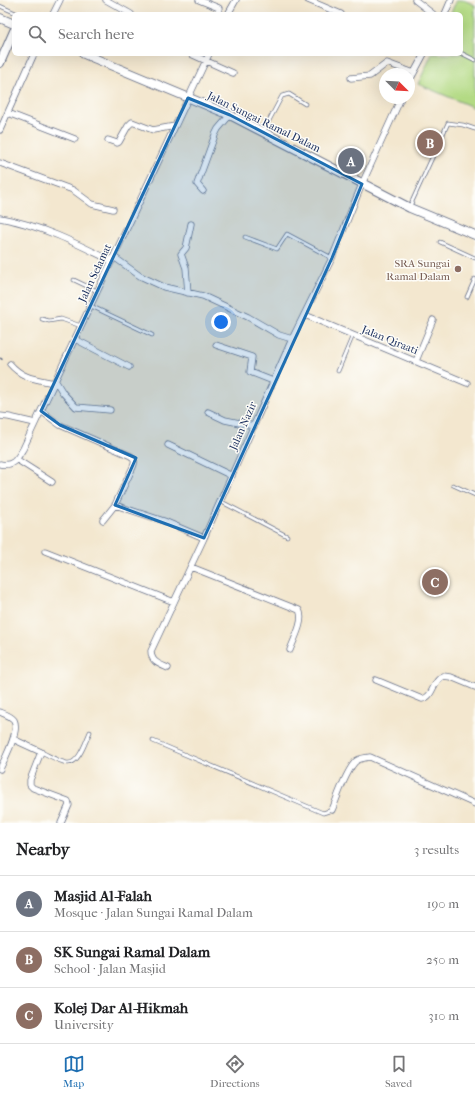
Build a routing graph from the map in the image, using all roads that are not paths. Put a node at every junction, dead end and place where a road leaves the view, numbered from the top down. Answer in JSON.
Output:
{"nodes":[{"id":1,"x":60,"y":0,"type":"edge"},
{"id":2,"x":106,"y":0,"type":"edge"},
{"id":3,"x":199,"y":0,"type":"edge"},
{"id":4,"x":236,"y":0,"type":"edge"},
{"id":5,"x":308,"y":0,"type":"edge"},
{"id":6,"x":415,"y":0,"type":"edge"},
{"id":7,"x":451,"y":0,"type":"edge"},
{"id":8,"x":0,"y":6,"type":"edge"},
{"id":9,"x":14,"y":12,"type":"edge"},
{"id":10,"x":54,"y":12,"type":"edge"},
{"id":11,"x":127,"y":12,"type":"edge"},
{"id":12,"x":218,"y":12,"type":"edge"},
{"id":13,"x":229,"y":12,"type":"edge"},
{"id":14,"x":336,"y":12,"type":"edge"},
{"id":15,"x":430,"y":12,"type":"edge"},
{"id":16,"x":446,"y":12,"type":"edge"},
{"id":17,"x":0,"y":18,"type":"edge"},
{"id":18,"x":12,"y":23,"type":"edge"},
{"id":19,"x":12,"y":36,"type":"edge"},
{"id":20,"x":463,"y":55,"type":"edge"},
{"id":21,"x":33,"y":56,"type":"edge"},
{"id":22,"x":89,"y":56,"type":"edge"},
{"id":23,"x":195,"y":56,"type":"edge"},
{"id":24,"x":208,"y":56,"type":"edge"},
{"id":25,"x":423,"y":56,"type":"edge"},
{"id":26,"x":475,"y":59,"type":"edge"},
{"id":27,"x":206,"y":61,"type":"junction"},
{"id":28,"x":0,"y":63,"type":"edge"},
{"id":29,"x":380,"y":68,"type":"edge"},
{"id":30,"x":400,"y":68,"type":"edge"},
{"id":31,"x":379,"y":69,"type":"edge"},
{"id":32,"x":415,"y":71,"type":"edge"},
{"id":33,"x":233,"y":73,"type":"dead end"},
{"id":34,"x":351,"y":78,"type":"dead end"},
{"id":35,"x":188,"y":98,"type":"junction"},
{"id":36,"x":305,"y":104,"type":"dead end"},
{"id":37,"x":398,"y":104,"type":"edge"},
{"id":38,"x":8,"y":113,"type":"junction"},
{"id":39,"x":230,"y":115,"type":"junction"},
{"id":40,"x":175,"y":126,"type":"junction"},
{"id":41,"x":475,"y":129,"type":"edge"},
{"id":42,"x":0,"y":130,"type":"edge"},
{"id":43,"x":263,"y":132,"type":"junction"},
{"id":44,"x":75,"y":139,"type":"dead end"},
{"id":45,"x":108,"y":140,"type":"dead end"},
{"id":46,"x":0,"y":163,"type":"edge"},
{"id":47,"x":362,"y":184,"type":"junction"},
{"id":48,"x":203,"y":191,"type":"dead end"},
{"id":49,"x":410,"y":208,"type":"junction"},
{"id":50,"x":113,"y":209,"type":"dead end"},
{"id":51,"x":0,"y":218,"type":"edge"},
{"id":52,"x":191,"y":224,"type":"dead end"},
{"id":53,"x":475,"y":235,"type":"edge"},
{"id":54,"x":245,"y":237,"type":"dead end"},
{"id":55,"x":440,"y":242,"type":"dead end"},
{"id":56,"x":332,"y":258,"type":"junction"},
{"id":57,"x":475,"y":258,"type":"edge"},
{"id":58,"x":113,"y":259,"type":"junction"},
{"id":59,"x":475,"y":279,"type":"edge"},
{"id":60,"x":74,"y":280,"type":"dead end"},
{"id":61,"x":97,"y":291,"type":"junction"},
{"id":62,"x":188,"y":293,"type":"junction"},
{"id":63,"x":466,"y":297,"type":"dead end"},
{"id":64,"x":91,"y":306,"type":"junction"},
{"id":65,"x":305,"y":315,"type":"junction"},
{"id":66,"x":42,"y":318,"type":"dead end"},
{"id":67,"x":433,"y":320,"type":"dead end"},
{"id":68,"x":81,"y":326,"type":"junction"},
{"id":69,"x":152,"y":335,"type":"dead end"},
{"id":70,"x":353,"y":335,"type":"junction"},
{"id":71,"x":75,"y":339,"type":"junction"},
{"id":72,"x":292,"y":339,"type":"junction"},
{"id":73,"x":216,"y":345,"type":"dead end"},
{"id":74,"x":416,"y":361,"type":"junction"},
{"id":75,"x":10,"y":364,"type":"dead end"},
{"id":76,"x":129,"y":367,"type":"dead end"},
{"id":77,"x":338,"y":371,"type":"dead end"},
{"id":78,"x":274,"y":381,"type":"junction"},
{"id":79,"x":54,"y":382,"type":"junction"},
{"id":80,"x":468,"y":383,"type":"dead end"},
{"id":81,"x":110,"y":410,"type":"dead end"},
{"id":82,"x":41,"y":411,"type":"junction"},
{"id":83,"x":208,"y":412,"type":"dead end"},
{"id":84,"x":0,"y":416,"type":"edge"},
{"id":85,"x":36,"y":423,"type":"junction"},
{"id":86,"x":254,"y":426,"type":"junction"},
{"id":87,"x":168,"y":444,"type":"dead end"},
{"id":88,"x":16,"y":459,"type":"junction"},
{"id":89,"x":0,"y":464,"type":"edge"},
{"id":90,"x":232,"y":476,"type":"junction"},
{"id":91,"x":52,"y":482,"type":"dead end"},
{"id":92,"x":453,"y":485,"type":"dead end"},
{"id":93,"x":475,"y":495,"type":"edge"},
{"id":94,"x":220,"y":501,"type":"junction"},
{"id":95,"x":115,"y":505,"type":"junction"},
{"id":96,"x":103,"y":520,"type":"dead end"},
{"id":97,"x":287,"y":536,"type":"dead end"},
{"id":98,"x":204,"y":538,"type":"junction"},
{"id":99,"x":45,"y":551,"type":"dead end"},
{"id":100,"x":191,"y":567,"type":"junction"},
{"id":101,"x":174,"y":602,"type":"junction"},
{"id":102,"x":290,"y":650,"type":"dead end"},
{"id":103,"x":168,"y":668,"type":"dead end"},
{"id":104,"x":376,"y":680,"type":"dead end"},
{"id":105,"x":475,"y":687,"type":"edge"},
{"id":106,"x":0,"y":712,"type":"edge"},
{"id":107,"x":90,"y":732,"type":"dead end"},
{"id":108,"x":13,"y":739,"type":"junction"},
{"id":109,"x":153,"y":741,"type":"dead end"},
{"id":110,"x":41,"y":752,"type":"junction"},
{"id":111,"x":0,"y":769,"type":"edge"},
{"id":112,"x":475,"y":804,"type":"edge"},
{"id":113,"x":332,"y":810,"type":"joint"},
{"id":114,"x":61,"y":823,"type":"edge"}],
"edges":[{"from":1,"to":10,"type":"street"},
{"from":2,"to":11,"type":"street"},
{"from":3,"to":12,"type":"street"},
{"from":4,"to":13,"type":"street"},
{"from":5,"to":14,"type":"street"},
{"from":6,"to":15,"type":"street"},
{"from":7,"to":16,"type":"street"},
{"from":8,"to":9,"type":"lane"},
{"from":17,"to":18,"type":"street"},
{"from":19,"to":28,"type":"street"},
{"from":20,"to":26,"type":"lane"},
{"from":21,"to":38,"type":"street"},
{"from":22,"to":35,"type":"street","name":"Jalan Sungai Ramal Dalam"},
{"from":23,"to":27,"type":"street"},
{"from":24,"to":27,"type":"street","name":"Jalan Selamat"},
{"from":25,"to":32,"type":"street"},
{"from":27,"to":33,"type":"street"},
{"from":27,"to":35,"type":"street","name":"Jalan Selamat"},
{"from":29,"to":30,"type":"street"},
{"from":31,"to":34,"type":"street"},
{"from":35,"to":39,"type":"street","name":"Jalan Sungai Ramal Dalam"},
{"from":35,"to":40,"type":"street","name":"Jalan Selamat"},
{"from":36,"to":43,"type":"lane"},
{"from":37,"to":47,"type":"street","name":"Jalan Nazir"},
{"from":38,"to":42,"type":"street"},
{"from":38,"to":44,"type":"street"},
{"from":39,"to":43,"type":"street","name":"Jalan Sungai Ramal Dalam"},
{"from":39,"to":48,"type":"street"},
{"from":40,"to":45,"type":"street"},
{"from":40,"to":58,"type":"street","name":"Jalan Selamat"},
{"from":41,"to":49,"type":"lane"},
{"from":43,"to":47,"type":"street","name":"Jalan Sungai Ramal Dalam"},
{"from":46,"to":50,"type":"street"},
{"from":47,"to":49,"type":"street","name":"Jalan Sungai Ramal Dalam"},
{"from":47,"to":56,"type":"street","name":"Jalan Nazir"},
{"from":49,"to":53,"type":"street","name":"Jalan Sungai Ramal Dalam"},
{"from":51,"to":58,"type":"street"},
{"from":52,"to":62,"type":"street"},
{"from":54,"to":56,"type":"lane"},
{"from":55,"to":57,"type":"lane"},
{"from":56,"to":65,"type":"street","name":"Jalan Nazir"},
{"from":58,"to":61,"type":"street","name":"Jalan Selamat"},
{"from":58,"to":62,"type":"street"},
{"from":59,"to":63,"type":"lane"},
{"from":60,"to":61,"type":"lane"},
{"from":61,"to":64,"type":"street","name":"Jalan Selamat"},
{"from":62,"to":72,"type":"street"},
{"from":64,"to":68,"type":"street","name":"Jalan Selamat"},
{"from":64,"to":69,"type":"lane"},
{"from":65,"to":70,"type":"street","name":"Jalan Qiraati"},
{"from":65,"to":72,"type":"street","name":"Jalan Nazir"},
{"from":66,"to":68,"type":"lane"},
{"from":67,"to":74,"type":"street"},
{"from":68,"to":71,"type":"street","name":"Jalan Selamat"},
{"from":70,"to":74,"type":"street","name":"Jalan Qiraati"},
{"from":70,"to":77,"type":"lane"},
{"from":71,"to":76,"type":"street"},
{"from":71,"to":79,"type":"street","name":"Jalan Selamat"},
{"from":72,"to":78,"type":"street","name":"Jalan Nazir"},
{"from":73,"to":78,"type":"street"},
{"from":74,"to":80,"type":"street","name":"Jalan Qiraati"},
{"from":75,"to":79,"type":"street"},
{"from":78,"to":86,"type":"street","name":"Jalan Nazir"},
{"from":79,"to":81,"type":"street"},
{"from":79,"to":82,"type":"street","name":"Jalan Selamat"},
{"from":82,"to":85,"type":"street","name":"Jalan Selamat"},
{"from":82,"to":95,"type":"street"},
{"from":83,"to":86,"type":"street"},
{"from":84,"to":85,"type":"street"},
{"from":85,"to":88,"type":"street","name":"Jalan Selamat"},
{"from":86,"to":90,"type":"street","name":"Jalan Nazir"},
{"from":87,"to":90,"type":"street"},
{"from":88,"to":89,"type":"street"},
{"from":88,"to":91,"type":"street"},
{"from":90,"to":94,"type":"street","name":"Jalan Nazir"},
{"from":92,"to":93,"type":"lane"},
{"from":94,"to":97,"type":"lane"},
{"from":94,"to":98,"type":"street","name":"Jalan Nazir"},
{"from":95,"to":96,"type":"street"},
{"from":95,"to":98,"type":"street"},
{"from":98,"to":100,"type":"street","name":"Jalan Nazir"},
{"from":99,"to":101,"type":"street"},
{"from":100,"to":101,"type":"street","name":"Jalan Nazir"},
{"from":100,"to":102,"type":"street"},
{"from":101,"to":103,"type":"street","name":"Jalan Nazir"},
{"from":104,"to":105,"type":"street"},
{"from":106,"to":108,"type":"street"},
{"from":107,"to":110,"type":"lane"},
{"from":108,"to":110,"type":"street"},
{"from":108,"to":111,"type":"street"},
{"from":109,"to":113,"type":"lane"},
{"from":110,"to":114,"type":"street"},
{"from":112,"to":113,"type":"street"}]}
